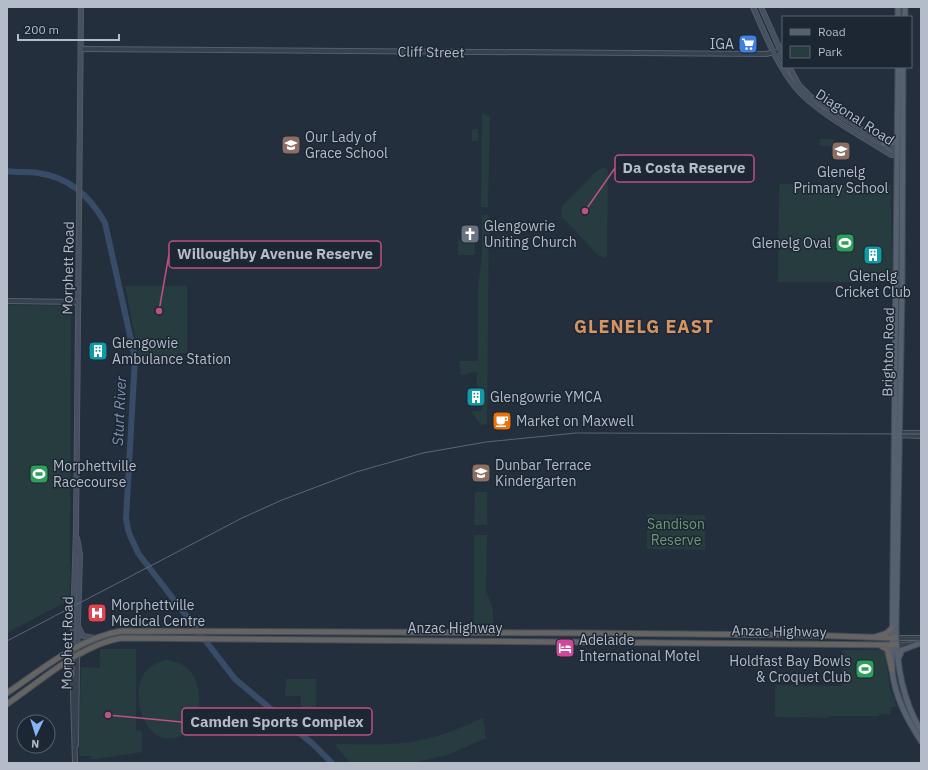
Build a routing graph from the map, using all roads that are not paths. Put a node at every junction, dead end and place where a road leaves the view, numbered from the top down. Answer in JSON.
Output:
{"nodes":[{"id":1,"x":81,"y":7,"type":"edge"},
{"id":2,"x":753,"y":7,"type":"edge"},
{"id":3,"x":760,"y":7,"type":"edge"},
{"id":4,"x":772,"y":46,"type":"junction"},
{"id":5,"x":81,"y":49,"type":"junction"},
{"id":6,"x":780,"y":51,"type":"junction"},
{"id":7,"x":775,"y":53,"type":"junction"},
{"id":8,"x":764,"y":54,"type":"junction"},
{"id":9,"x":782,"y":54,"type":"edge"},
{"id":10,"x":782,"y":66,"type":"edge"},
{"id":11,"x":783,"y":68,"type":"edge"},
{"id":12,"x":790,"y":68,"type":"edge"},
{"id":13,"x":898,"y":68,"type":"edge"},
{"id":14,"x":903,"y":68,"type":"edge"},
{"id":15,"x":897,"y":137,"type":"junction"},
{"id":16,"x":883,"y":144,"type":"junction"},
{"id":17,"x":899,"y":154,"type":"junction"},
{"id":18,"x":7,"y":301,"type":"edge"},
{"id":19,"x":78,"y":302,"type":"junction"},
{"id":20,"x":921,"y":433,"type":"edge"},
{"id":21,"x":897,"y":434,"type":"junction"},
{"id":22,"x":921,"y":436,"type":"edge"},
{"id":23,"x":76,"y":528,"type":"junction"},
{"id":24,"x":898,"y":528,"type":"junction"},
{"id":25,"x":892,"y":534,"type":"junction"},
{"id":26,"x":78,"y":622,"type":"junction"},
{"id":27,"x":892,"y":628,"type":"junction"},
{"id":28,"x":147,"y":630,"type":"junction"},
{"id":29,"x":270,"y":631,"type":"junction"},
{"id":30,"x":278,"y":631,"type":"junction"},
{"id":31,"x":401,"y":632,"type":"junction"},
{"id":32,"x":410,"y":632,"type":"junction"},
{"id":33,"x":610,"y":633,"type":"junction"},
{"id":34,"x":617,"y":633,"type":"junction"},
{"id":35,"x":734,"y":635,"type":"junction"},
{"id":36,"x":741,"y":635,"type":"junction"},
{"id":37,"x":797,"y":635,"type":"junction"},
{"id":38,"x":804,"y":635,"type":"junction"},
{"id":39,"x":94,"y":638,"type":"junction"},
{"id":40,"x":147,"y":638,"type":"junction"},
{"id":41,"x":870,"y":638,"type":"junction"},
{"id":42,"x":894,"y":638,"type":"junction"},
{"id":43,"x":921,"y":638,"type":"edge"},
{"id":44,"x":274,"y":639,"type":"junction"},
{"id":45,"x":297,"y":639,"type":"junction"},
{"id":46,"x":406,"y":640,"type":"junction"},
{"id":47,"x":416,"y":640,"type":"junction"},
{"id":48,"x":622,"y":641,"type":"junction"},
{"id":49,"x":611,"y":642,"type":"junction"},
{"id":50,"x":744,"y":642,"type":"junction"},
{"id":51,"x":734,"y":643,"type":"junction"},
{"id":52,"x":798,"y":643,"type":"junction"},
{"id":53,"x":810,"y":643,"type":"junction"},
{"id":54,"x":920,"y":644,"type":"edge"},
{"id":55,"x":874,"y":645,"type":"junction"},
{"id":56,"x":894,"y":645,"type":"junction"},
{"id":57,"x":78,"y":646,"type":"junction"},
{"id":58,"x":72,"y":649,"type":"junction"},
{"id":59,"x":77,"y":656,"type":"junction"},
{"id":60,"x":898,"y":658,"type":"junction"},
{"id":61,"x":72,"y":660,"type":"junction"},
{"id":62,"x":64,"y":665,"type":"junction"},
{"id":63,"x":892,"y":670,"type":"junction"},
{"id":64,"x":72,"y":674,"type":"junction"},
{"id":65,"x":7,"y":694,"type":"edge"},
{"id":66,"x":7,"y":704,"type":"edge"},
{"id":67,"x":921,"y":731,"type":"edge"},
{"id":68,"x":921,"y":741,"type":"edge"},
{"id":69,"x":75,"y":761,"type":"edge"}],
"edges":[{"from":1,"to":5,"type":"main road","name":"Morphett Road"},
{"from":2,"to":4,"type":"main road","name":"Diagonal Road"},
{"from":3,"to":6,"type":"main road"},
{"from":4,"to":7,"type":"main road","name":"Diagonal Road"},
{"from":4,"to":8,"type":"street"},
{"from":5,"to":8,"type":"street","name":"Cliff Street"},
{"from":5,"to":19,"type":"main road","name":"Morphett Road"},
{"from":6,"to":7,"type":"street","name":"Cliff Street"},
{"from":6,"to":9,"type":"main road"},
{"from":7,"to":8,"type":"street","name":"Cliff Street"},
{"from":7,"to":10,"type":"main road","name":"Diagonal Road"},
{"from":11,"to":17,"type":"main road","name":"Diagonal Road"},
{"from":12,"to":16,"type":"main road","name":"Diagonal Road"},
{"from":13,"to":15,"type":"main road","name":"Brighton Road"},
{"from":14,"to":17,"type":"main road","name":"Brighton Road"},
{"from":15,"to":16,"type":"main road"},
{"from":15,"to":17,"type":"main road","name":"Brighton Road"},
{"from":16,"to":17,"type":"main road","name":"Diagonal Road"},
{"from":17,"to":21,"type":"main road","name":"Brighton Road"},
{"from":18,"to":19,"type":"street"},
{"from":19,"to":23,"type":"main road","name":"Morphett Road"},
{"from":20,"to":21,"type":"street"},
{"from":21,"to":22,"type":"street"},
{"from":21,"to":24,"type":"main road","name":"Brighton Road"},
{"from":21,"to":25,"type":"main road","name":"Brighton Road"},
{"from":23,"to":26,"type":"main road","name":"Morphett Road"},
{"from":23,"to":58,"type":"main road","name":"Morphett Road"},
{"from":24,"to":25,"type":"main road"},
{"from":24,"to":42,"type":"main road","name":"Brighton Road"},
{"from":25,"to":27,"type":"main road","name":"Brighton Road"},
{"from":26,"to":39,"type":"main road"},
{"from":26,"to":57,"type":"main road","name":"Morphett Road"},
{"from":27,"to":41,"type":"highway"},
{"from":27,"to":42,"type":"main road","name":"Brighton Road"},
{"from":28,"to":29,"type":"highway","name":"Anzac Highway"},
{"from":28,"to":39,"type":"highway","name":"Anzac Highway"},
{"from":28,"to":40,"type":"highway"},
{"from":29,"to":30,"type":"highway","name":"Anzac Highway"},
{"from":29,"to":44,"type":"highway"},
{"from":30,"to":31,"type":"highway","name":"Anzac Highway"},
{"from":30,"to":45,"type":"highway"},
{"from":31,"to":32,"type":"highway","name":"Anzac Highway"},
{"from":31,"to":46,"type":"highway"},
{"from":32,"to":33,"type":"highway","name":"Anzac Highway"},
{"from":32,"to":47,"type":"highway"},
{"from":33,"to":34,"type":"highway","name":"Anzac Highway"},
{"from":33,"to":49,"type":"highway"},
{"from":34,"to":35,"type":"highway","name":"Anzac Highway"},
{"from":34,"to":48,"type":"highway"},
{"from":35,"to":36,"type":"highway","name":"Anzac Highway"},
{"from":35,"to":51,"type":"highway"},
{"from":36,"to":37,"type":"highway","name":"Anzac Highway"},
{"from":36,"to":50,"type":"highway"},
{"from":37,"to":38,"type":"highway","name":"Anzac Highway"},
{"from":37,"to":52,"type":"highway"},
{"from":38,"to":41,"type":"highway","name":"Anzac Highway"},
{"from":38,"to":53,"type":"highway"},
{"from":39,"to":57,"type":"highway","name":"Anzac Highway"},
{"from":40,"to":44,"type":"highway","name":"Anzac Highway"},
{"from":40,"to":59,"type":"highway","name":"Anzac Highway"},
{"from":41,"to":42,"type":"highway","name":"Anzac Highway"},
{"from":42,"to":43,"type":"street","name":"Anzac Highway"},
{"from":42,"to":56,"type":"main road"},
{"from":44,"to":45,"type":"highway","name":"Anzac Highway"},
{"from":45,"to":46,"type":"highway","name":"Anzac Highway"},
{"from":46,"to":47,"type":"highway","name":"Anzac Highway"},
{"from":47,"to":49,"type":"highway","name":"Anzac Highway"},
{"from":48,"to":49,"type":"highway","name":"Anzac Highway"},
{"from":48,"to":51,"type":"highway","name":"Anzac Highway"},
{"from":50,"to":51,"type":"highway","name":"Anzac Highway"},
{"from":50,"to":52,"type":"highway","name":"Anzac Highway"},
{"from":52,"to":53,"type":"highway","name":"Anzac Highway"},
{"from":53,"to":55,"type":"highway","name":"Anzac Highway"},
{"from":54,"to":56,"type":"street","name":"Anzac Highway"},
{"from":54,"to":60,"type":"main road"},
{"from":55,"to":56,"type":"highway","name":"Anzac Highway"},
{"from":55,"to":63,"type":"highway"},
{"from":56,"to":60,"type":"main road"},
{"from":56,"to":63,"type":"main road"},
{"from":57,"to":58,"type":"highway","name":"Anzac Highway"},
{"from":57,"to":59,"type":"main road","name":"Morphett Road"},
{"from":58,"to":61,"type":"main road","name":"Morphett Road"},
{"from":58,"to":65,"type":"highway","name":"Anzac Highway"},
{"from":59,"to":61,"type":"highway","name":"Anzac Highway"},
{"from":59,"to":69,"type":"street","name":"Morphett Road"},
{"from":60,"to":67,"type":"main road"},
{"from":61,"to":62,"type":"highway","name":"Anzac Highway"},
{"from":61,"to":64,"type":"street","name":"Morphett Road"},
{"from":62,"to":64,"type":"highway"},
{"from":62,"to":66,"type":"highway","name":"Anzac Highway"},
{"from":63,"to":68,"type":"main road"},
{"from":64,"to":69,"type":"street","name":"Morphett Road"}]}
